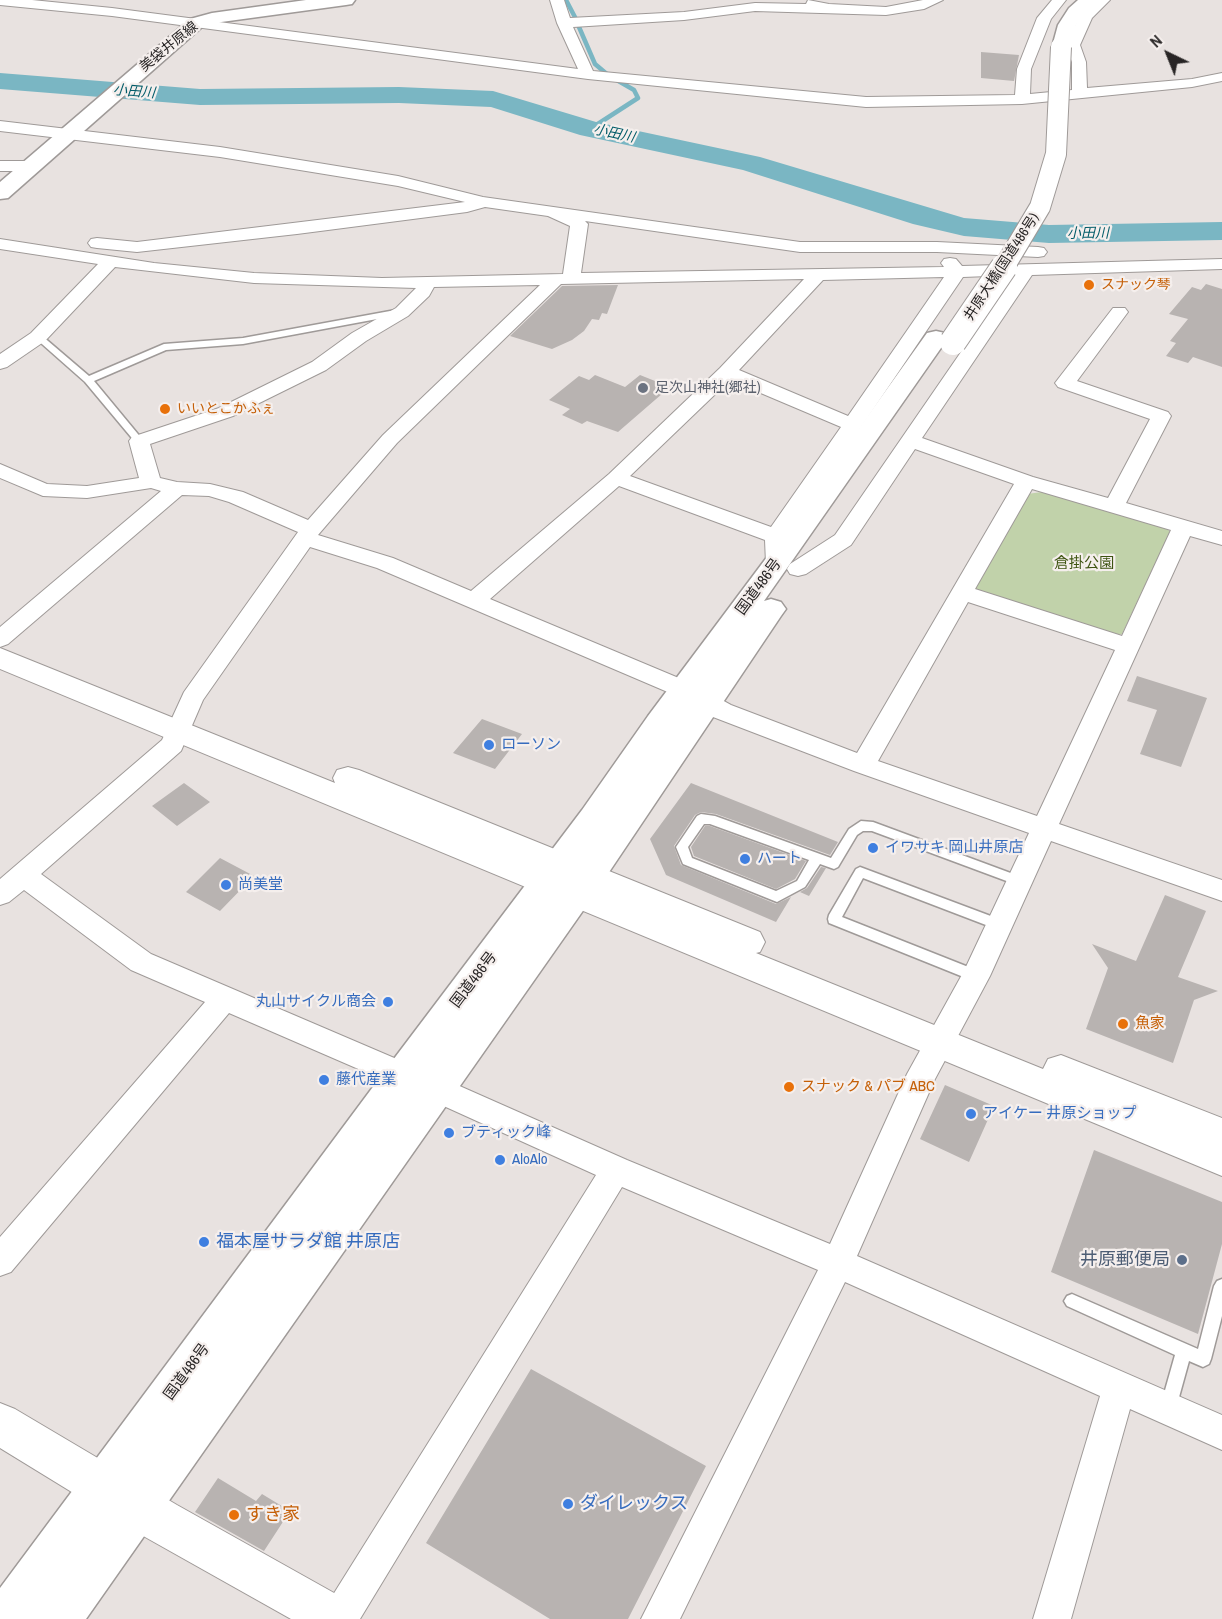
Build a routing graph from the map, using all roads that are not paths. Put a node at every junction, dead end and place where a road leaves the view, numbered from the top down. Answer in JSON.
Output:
{"nodes":[{"id":1,"x":346,"y":0,"type":"edge"},
{"id":2,"x":557,"y":0,"type":"edge"},
{"id":3,"x":807,"y":0,"type":"edge"},
{"id":4,"x":936,"y":0,"type":"edge"},
{"id":5,"x":1059,"y":0,"type":"edge"},
{"id":6,"x":1073,"y":0,"type":"edge"},
{"id":7,"x":1088,"y":0,"type":"edge"},
{"id":8,"x":1103,"y":0,"type":"edge"},
{"id":9,"x":0,"y":1,"type":"edge"},
{"id":10,"x":828,"y":8,"type":"junction"},
{"id":11,"x":564,"y":23,"type":"junction"},
{"id":12,"x":194,"y":24,"type":"junction"},
{"id":13,"x":1054,"y":46,"type":"junction"},
{"id":14,"x":591,"y":75,"type":"junction"},
{"id":15,"x":1222,"y":77,"type":"edge"},
{"id":16,"x":1080,"y":94,"type":"junction"},
{"id":17,"x":1022,"y":99,"type":"junction"},
{"id":18,"x":0,"y":126,"type":"edge"},
{"id":19,"x":70,"y":133,"type":"junction"},
{"id":20,"x":0,"y":166,"type":"edge"},
{"id":21,"x":31,"y":166,"type":"junction"},
{"id":22,"x":0,"y":193,"type":"edge"},
{"id":23,"x":484,"y":202,"type":"junction"},
{"id":24,"x":552,"y":211,"type":"junction"},
{"id":25,"x":97,"y":243,"type":"dead end"},
{"id":26,"x":0,"y":244,"type":"edge"},
{"id":27,"x":937,"y":246,"type":"junction"},
{"id":28,"x":1127,"y":255,"type":"junction"},
{"id":29,"x":1222,"y":255,"type":"edge"},
{"id":30,"x":111,"y":261,"type":"junction"},
{"id":31,"x":1222,"y":264,"type":"edge"},
{"id":32,"x":1078,"y":268,"type":"junction"},
{"id":33,"x":1028,"y":269,"type":"junction"},
{"id":34,"x":957,"y":272,"type":"junction"},
{"id":35,"x":818,"y":275,"type":"junction"},
{"id":36,"x":563,"y":279,"type":"junction"},
{"id":37,"x":427,"y":282,"type":"junction"},
{"id":38,"x":402,"y":312,"type":"junction"},
{"id":39,"x":1119,"y":312,"type":"dead end"},
{"id":40,"x":38,"y":337,"type":"junction"},
{"id":41,"x":944,"y":340,"type":"joint"},
{"id":42,"x":0,"y":363,"type":"edge"},
{"id":43,"x":727,"y":372,"type":"junction"},
{"id":44,"x":88,"y":380,"type":"junction"},
{"id":45,"x":853,"y":425,"type":"junction"},
{"id":46,"x":139,"y":441,"type":"junction"},
{"id":47,"x":910,"y":441,"type":"junction"},
{"id":48,"x":0,"y":470,"type":"edge"},
{"id":49,"x":616,"y":478,"type":"junction"},
{"id":50,"x":1026,"y":481,"type":"junction"},
{"id":51,"x":151,"y":482,"type":"junction"},
{"id":52,"x":177,"y":488,"type":"junction"},
{"id":53,"x":1115,"y":505,"type":"junction"},
{"id":54,"x":1184,"y":526,"type":"junction"},
{"id":55,"x":308,"y":534,"type":"junction"},
{"id":56,"x":1222,"y":538,"type":"edge"},
{"id":57,"x":784,"y":556,"type":"junction"},
{"id":58,"x":961,"y":592,"type":"junction"},
{"id":59,"x":475,"y":600,"type":"junction"},
{"id":60,"x":1,"y":642,"type":"edge"},
{"id":61,"x":1129,"y":646,"type":"junction"},
{"id":62,"x":695,"y":696,"type":"junction"},
{"id":63,"x":182,"y":720,"type":"junction"},
{"id":64,"x":863,"y":765,"type":"junction"},
{"id":65,"x":1046,"y":828,"type":"junction"},
{"id":66,"x":816,"y":859,"type":"junction"},
{"id":67,"x":23,"y":875,"type":"junction"},
{"id":68,"x":568,"y":880,"type":"junction"},
{"id":69,"x":1020,"y":881,"type":"junction"},
{"id":70,"x":1222,"y":891,"type":"edge"},
{"id":71,"x":0,"y":895,"type":"edge"},
{"id":72,"x":999,"y":925,"type":"junction"},
{"id":73,"x":976,"y":975,"type":"junction"},
{"id":74,"x":225,"y":998,"type":"junction"},
{"id":75,"x":944,"y":1034,"type":"junction"},
{"id":76,"x":403,"y":1075,"type":"junction"},
{"id":77,"x":436,"y":1089,"type":"junction"},
{"id":78,"x":1222,"y":1135,"type":"edge"},
{"id":79,"x":1222,"y":1159,"type":"edge"},
{"id":80,"x":616,"y":1170,"type":"junction"},
{"id":81,"x":0,"y":1261,"type":"edge"},
{"id":82,"x":838,"y":1263,"type":"junction"},
{"id":83,"x":1222,"y":1286,"type":"edge"},
{"id":84,"x":1072,"y":1301,"type":"dead end"},
{"id":85,"x":1184,"y":1351,"type":"junction"},
{"id":86,"x":1119,"y":1388,"type":"junction"},
{"id":87,"x":1167,"y":1409,"type":"junction"},
{"id":88,"x":0,"y":1424,"type":"edge"},
{"id":89,"x":1222,"y":1433,"type":"edge"},
{"id":90,"x":120,"y":1496,"type":"junction"},
{"id":91,"x":7,"y":1619,"type":"edge"},
{"id":92,"x":57,"y":1619,"type":"edge"},
{"id":93,"x":337,"y":1619,"type":"edge"},
{"id":94,"x":660,"y":1619,"type":"edge"},
{"id":95,"x":1052,"y":1619,"type":"edge"}],
"edges":[{"from":1,"to":12,"type":"main road","name":"美袋井原線"},
{"from":2,"to":11,"type":"street"},
{"from":3,"to":10,"type":"street"},
{"from":4,"to":10,"type":"street"},
{"from":5,"to":17,"type":"street"},
{"from":6,"to":13,"type":"main road"},
{"from":7,"to":13,"type":"main road"},
{"from":8,"to":16,"type":"street"},
{"from":9,"to":12,"type":"street"},
{"from":10,"to":11,"type":"street"},
{"from":11,"to":14,"type":"street"},
{"from":12,"to":14,"type":"street"},
{"from":12,"to":19,"type":"main road","name":"美袋井原線"},
{"from":13,"to":41,"type":"main road","name":"井原大橋(国道486号)","bridge":true},
{"from":14,"to":17,"type":"street"},
{"from":15,"to":16,"type":"street"},
{"from":16,"to":17,"type":"street"},
{"from":18,"to":19,"type":"street"},
{"from":19,"to":21,"type":"main road","name":"美袋井原線"},
{"from":19,"to":23,"type":"street"},
{"from":20,"to":21,"type":"street"},
{"from":21,"to":22,"type":"main road","name":"美袋井原線"},
{"from":23,"to":24,"type":"street"},
{"from":23,"to":25,"type":"street"},
{"from":24,"to":27,"type":"street"},
{"from":24,"to":36,"type":"street"},
{"from":26,"to":30,"type":"street"},
{"from":27,"to":28,"type":"street"},
{"from":27,"to":34,"type":"street"},
{"from":28,"to":29,"type":"street"},
{"from":28,"to":32,"type":"street"},
{"from":30,"to":37,"type":"street"},
{"from":30,"to":40,"type":"street"},
{"from":31,"to":32,"type":"street"},
{"from":32,"to":33,"type":"street"},
{"from":33,"to":34,"type":"street"},
{"from":33,"to":47,"type":"street"},
{"from":34,"to":35,"type":"street"},
{"from":34,"to":45,"type":"street"},
{"from":35,"to":36,"type":"street"},
{"from":35,"to":43,"type":"street"},
{"from":36,"to":37,"type":"street"},
{"from":36,"to":55,"type":"street"},
{"from":37,"to":38,"type":"street"},
{"from":38,"to":44,"type":"lane"},
{"from":38,"to":46,"type":"street"},
{"from":39,"to":53,"type":"street"},
{"from":40,"to":42,"type":"street"},
{"from":40,"to":44,"type":"lane"},
{"from":41,"to":57,"type":"main road","name":"国道486号"},
{"from":43,"to":45,"type":"street"},
{"from":43,"to":49,"type":"street"},
{"from":44,"to":46,"type":"lane"},
{"from":45,"to":57,"type":"street"},
{"from":46,"to":51,"type":"street"},
{"from":47,"to":50,"type":"street"},
{"from":47,"to":57,"type":"street"},
{"from":48,"to":51,"type":"street"},
{"from":49,"to":57,"type":"street"},
{"from":49,"to":59,"type":"street"},
{"from":50,"to":53,"type":"street"},
{"from":50,"to":58,"type":"street"},
{"from":51,"to":52,"type":"street"},
{"from":52,"to":55,"type":"street"},
{"from":52,"to":60,"type":"street"},
{"from":53,"to":54,"type":"street"},
{"from":54,"to":56,"type":"street"},
{"from":54,"to":61,"type":"street"},
{"from":55,"to":59,"type":"street"},
{"from":55,"to":63,"type":"street"},
{"from":57,"to":62,"type":"main road","name":"国道486号"},
{"from":58,"to":61,"type":"street"},
{"from":58,"to":64,"type":"street"},
{"from":59,"to":62,"type":"street"},
{"from":60,"to":63,"type":"street"},
{"from":61,"to":65,"type":"street"},
{"from":62,"to":64,"type":"street"},
{"from":62,"to":68,"type":"main road","name":"国道486号"},
{"from":63,"to":67,"type":"street"},
{"from":63,"to":68,"type":"street"},
{"from":64,"to":65,"type":"street"},
{"from":65,"to":69,"type":"street"},
{"from":65,"to":70,"type":"street"},
{"from":66,"to":66,"type":"lane"},
{"from":66,"to":69,"type":"lane"},
{"from":67,"to":71,"type":"street"},
{"from":67,"to":74,"type":"street"},
{"from":68,"to":75,"type":"street"},
{"from":68,"to":76,"type":"main road","name":"国道486号"},
{"from":68,"to":77,"type":"main road","name":"国道486号"},
{"from":69,"to":72,"type":"street"},
{"from":72,"to":73,"type":"street"},
{"from":72,"to":73,"type":"lane"},
{"from":73,"to":75,"type":"street"},
{"from":74,"to":76,"type":"street"},
{"from":74,"to":81,"type":"street"},
{"from":75,"to":78,"type":"street"},
{"from":75,"to":79,"type":"street"},
{"from":75,"to":82,"type":"street"},
{"from":76,"to":90,"type":"main road","name":"国道486号"},
{"from":77,"to":80,"type":"street"},
{"from":77,"to":90,"type":"main road","name":"国道486号"},
{"from":80,"to":82,"type":"street"},
{"from":80,"to":93,"type":"street"},
{"from":82,"to":86,"type":"street"},
{"from":82,"to":94,"type":"street"},
{"from":83,"to":85,"type":"lane"},
{"from":84,"to":85,"type":"lane"},
{"from":85,"to":87,"type":"lane"},
{"from":86,"to":87,"type":"street"},
{"from":86,"to":95,"type":"street"},
{"from":87,"to":89,"type":"street"},
{"from":88,"to":90,"type":"street"},
{"from":90,"to":91,"type":"main road","name":"国道486号"},
{"from":90,"to":92,"type":"main road","name":"国道486号"},
{"from":90,"to":93,"type":"street"}]}
